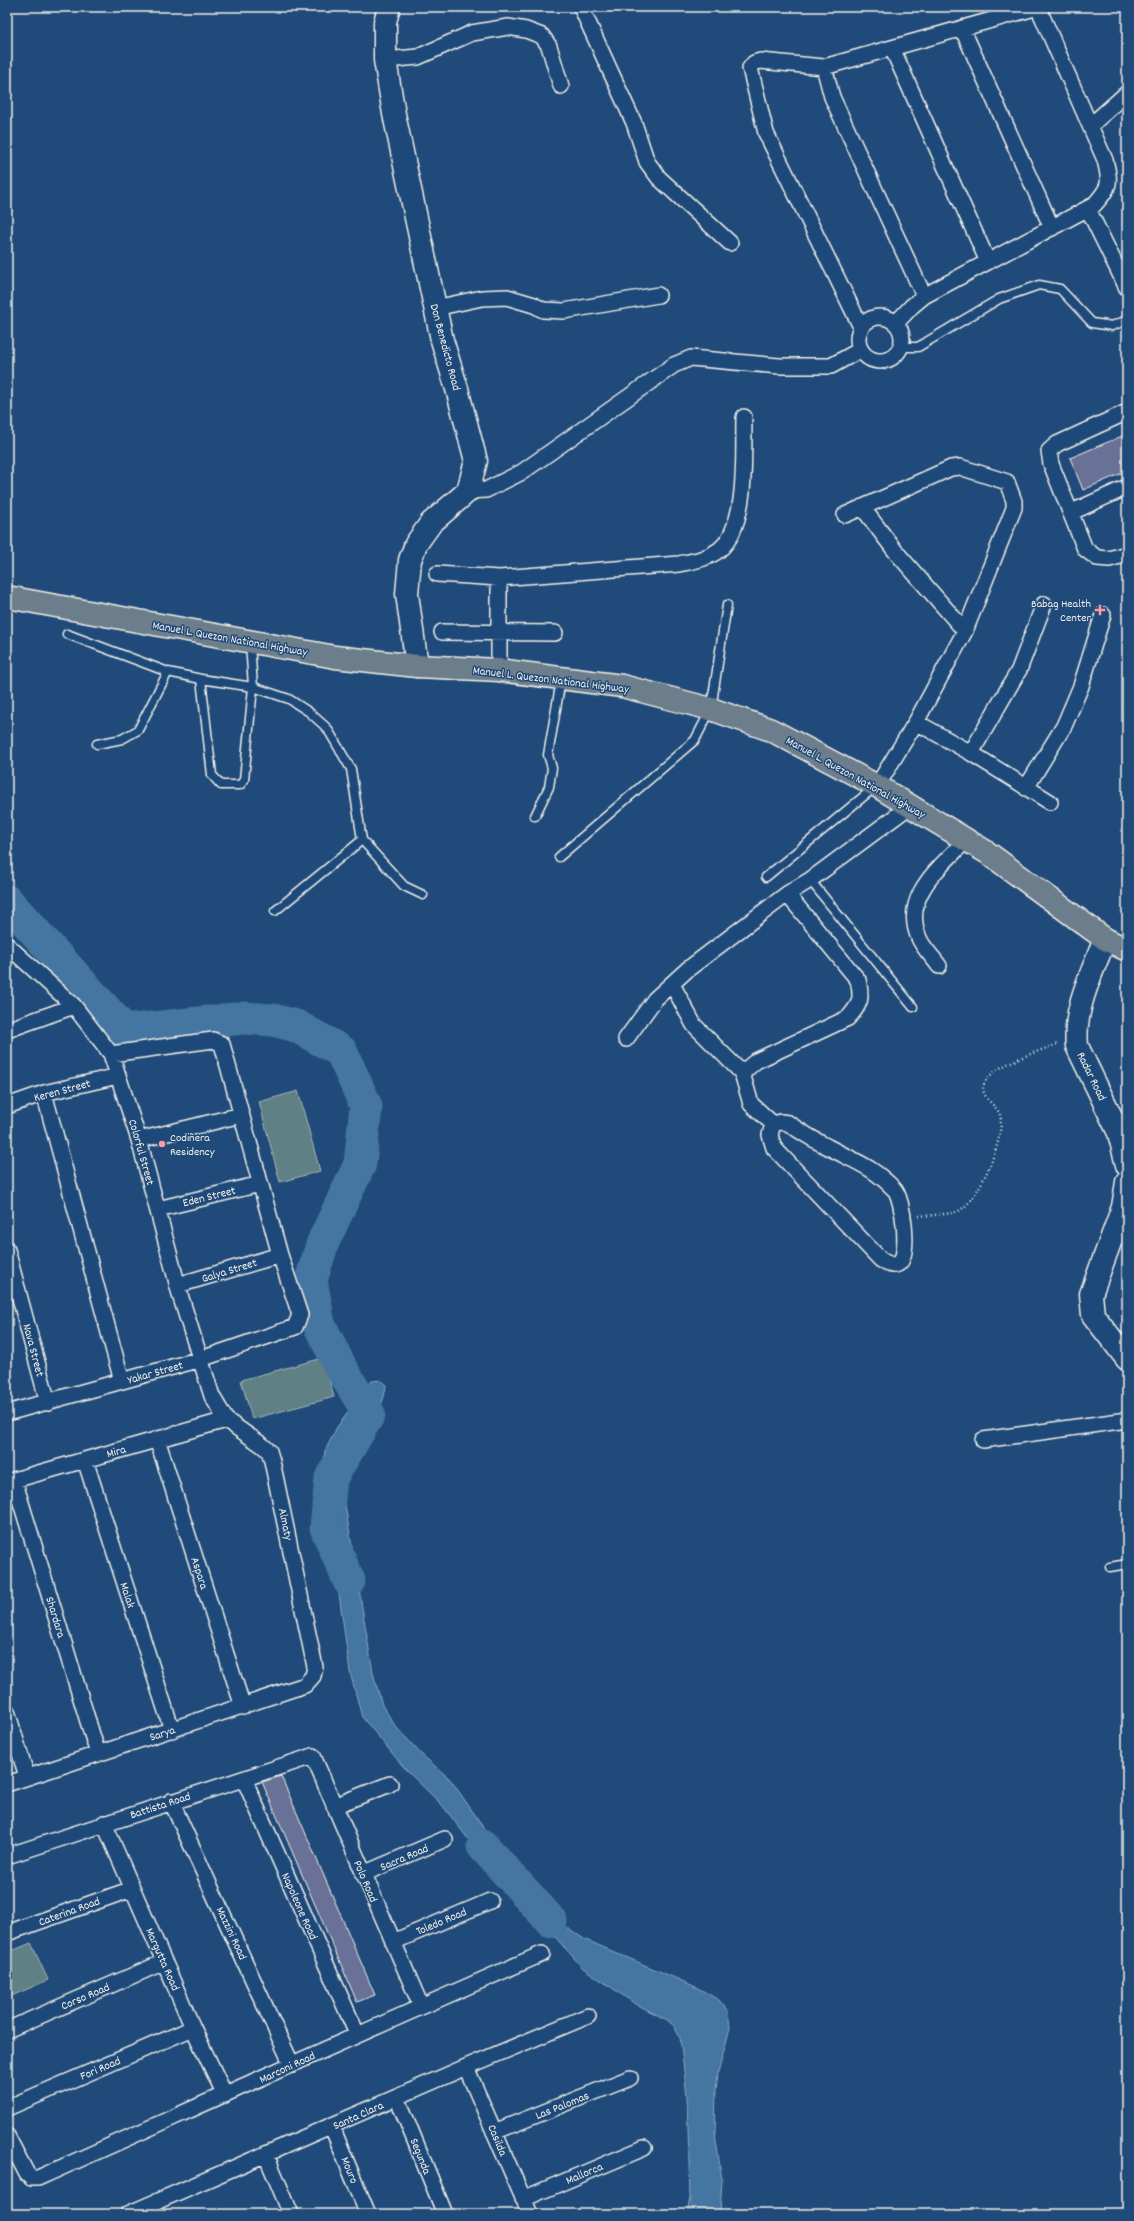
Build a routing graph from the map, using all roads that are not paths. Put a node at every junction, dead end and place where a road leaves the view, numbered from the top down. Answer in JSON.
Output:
{"nodes":[{"id":1,"x":389,"y":7,"type":"edge"},
{"id":2,"x":581,"y":7,"type":"edge"},
{"id":3,"x":1038,"y":7,"type":"edge"},
{"id":4,"x":962,"y":28,"type":"junction"},
{"id":5,"x":892,"y":48,"type":"junction"},
{"id":6,"x":385,"y":60,"type":"junction"},
{"id":7,"x":824,"y":67,"type":"junction"},
{"id":8,"x":561,"y":86,"type":"dead end"},
{"id":9,"x":1127,"y":93,"type":"edge"},
{"id":10,"x":1090,"y":126,"type":"junction"},
{"id":11,"x":1088,"y":209,"type":"junction"},
{"id":12,"x":1052,"y":228,"type":"junction"},
{"id":13,"x":730,"y":242,"type":"dead end"},
{"id":14,"x":988,"y":262,"type":"junction"},
{"id":15,"x":1127,"y":288,"type":"edge"},
{"id":16,"x":658,"y":295,"type":"dead end"},
{"id":17,"x":924,"y":296,"type":"junction"},
{"id":18,"x":435,"y":308,"type":"junction"},
{"id":19,"x":1127,"y":320,"type":"edge"},
{"id":20,"x":896,"y":323,"type":"junction"},
{"id":21,"x":861,"y":327,"type":"junction"},
{"id":22,"x":901,"y":347,"type":"junction"},
{"id":23,"x":860,"y":350,"type":"junction"},
{"id":24,"x":1127,"y":412,"type":"edge"},
{"id":25,"x":744,"y":417,"type":"dead end"},
{"id":26,"x":1127,"y":487,"type":"edge"},
{"id":27,"x":468,"y":491,"type":"junction"},
{"id":28,"x":862,"y":507,"type":"junction"},
{"id":29,"x":1072,"y":512,"type":"junction"},
{"id":30,"x":845,"y":515,"type":"dead end"},
{"id":31,"x":1127,"y":554,"type":"edge"},
{"id":32,"x":437,"y":574,"type":"dead end"},
{"id":33,"x":499,"y":578,"type":"junction"},
{"id":34,"x":7,"y":597,"type":"edge"},
{"id":35,"x":1044,"y":604,"type":"dead end"},
{"id":36,"x":727,"y":605,"type":"dead end"},
{"id":37,"x":1103,"y":615,"type":"dead end"},
{"id":38,"x":965,"y":630,"type":"junction"},
{"id":39,"x":442,"y":632,"type":"dead end"},
{"id":40,"x":500,"y":632,"type":"junction"},
{"id":41,"x":555,"y":633,"type":"dead end"},
{"id":42,"x":67,"y":634,"type":"dead end"},
{"id":43,"x":250,"y":642,"type":"junction"},
{"id":44,"x":417,"y":666,"type":"junction"},
{"id":45,"x":499,"y":670,"type":"junction"},
{"id":46,"x":168,"y":672,"type":"junction"},
{"id":47,"x":562,"y":677,"type":"junction"},
{"id":48,"x":201,"y":680,"type":"junction"},
{"id":49,"x":253,"y":687,"type":"junction"},
{"id":50,"x":712,"y":709,"type":"junction"},
{"id":51,"x":916,"y":722,"type":"junction"},
{"id":52,"x":98,"y":744,"type":"dead end"},
{"id":53,"x":971,"y":753,"type":"junction"},
{"id":54,"x":877,"y":786,"type":"junction"},
{"id":55,"x":1026,"y":788,"type":"junction"},
{"id":56,"x":1050,"y":802,"type":"dead end"},
{"id":57,"x":910,"y":806,"type":"junction"},
{"id":58,"x":535,"y":816,"type":"dead end"},
{"id":59,"x":362,"y":840,"type":"junction"},
{"id":60,"x":966,"y":840,"type":"junction"},
{"id":61,"x":560,"y":857,"type":"dead end"},
{"id":62,"x":766,"y":877,"type":"dead end"},
{"id":63,"x":810,"y":880,"type":"junction"},
{"id":64,"x":788,"y":894,"type":"junction"},
{"id":65,"x":423,"y":895,"type":"dead end"},
{"id":66,"x":275,"y":910,"type":"dead end"},
{"id":67,"x":1105,"y":939,"type":"junction"},
{"id":68,"x":7,"y":945,"type":"edge"},
{"id":69,"x":1127,"y":950,"type":"edge"},
{"id":70,"x":939,"y":966,"type":"dead end"},
{"id":71,"x":672,"y":984,"type":"junction"},
{"id":72,"x":74,"y":1006,"type":"junction"},
{"id":73,"x":914,"y":1007,"type":"dead end"},
{"id":74,"x":7,"y":1030,"type":"edge"},
{"id":75,"x":626,"y":1039,"type":"dead end"},
{"id":76,"x":111,"y":1054,"type":"junction"},
{"id":77,"x":742,"y":1073,"type":"junction"},
{"id":78,"x":118,"y":1076,"type":"junction"},
{"id":79,"x":44,"y":1093,"type":"junction"},
{"id":80,"x":7,"y":1106,"type":"edge"},
{"id":81,"x":241,"y":1115,"type":"junction"},
{"id":82,"x":773,"y":1124,"type":"junction"},
{"id":83,"x":139,"y":1140,"type":"junction"},
{"id":84,"x":1127,"y":1165,"type":"edge"},
{"id":85,"x":1127,"y":1182,"type":"edge"},
{"id":86,"x":260,"y":1184,"type":"junction"},
{"id":87,"x":158,"y":1209,"type":"junction"},
{"id":88,"x":7,"y":1250,"type":"edge"},
{"id":89,"x":280,"y":1255,"type":"junction"},
{"id":90,"x":178,"y":1286,"type":"junction"},
{"id":91,"x":201,"y":1359,"type":"junction"},
{"id":92,"x":1127,"y":1359,"type":"edge"},
{"id":93,"x":122,"y":1382,"type":"junction"},
{"id":94,"x":212,"y":1396,"type":"joint"},
{"id":95,"x":48,"y":1403,"type":"junction"},
{"id":96,"x":7,"y":1413,"type":"edge"},
{"id":97,"x":226,"y":1420,"type":"junction"},
{"id":98,"x":1127,"y":1420,"type":"edge"},
{"id":99,"x":157,"y":1439,"type":"junction"},
{"id":100,"x":983,"y":1440,"type":"dead end"},
{"id":101,"x":85,"y":1460,"type":"junction"},
{"id":102,"x":11,"y":1481,"type":"edge"},
{"id":103,"x":1127,"y":1564,"type":"edge"},
{"id":104,"x":1110,"y":1567,"type":"dead end"},
{"id":105,"x":313,"y":1676,"type":"joint"},
{"id":106,"x":243,"y":1707,"type":"junction"},
{"id":107,"x":7,"y":1712,"type":"edge"},
{"id":108,"x":172,"y":1730,"type":"junction"},
{"id":109,"x":98,"y":1754,"type":"junction"},
{"id":110,"x":313,"y":1756,"type":"joint"},
{"id":111,"x":27,"y":1777,"type":"junction"},
{"id":112,"x":244,"y":1779,"type":"junction"},
{"id":113,"x":7,"y":1784,"type":"edge"},
{"id":114,"x":390,"y":1784,"type":"dead end"},
{"id":115,"x":171,"y":1801,"type":"junction"},
{"id":116,"x":334,"y":1806,"type":"junction"},
{"id":117,"x":104,"y":1823,"type":"junction"},
{"id":118,"x":445,"y":1839,"type":"dead end"},
{"id":119,"x":7,"y":1856,"type":"edge"},
{"id":120,"x":363,"y":1874,"type":"junction"},
{"id":121,"x":132,"y":1889,"type":"junction"},
{"id":122,"x":490,"y":1901,"type":"dead end"},
{"id":123,"x":7,"y":1934,"type":"edge"},
{"id":124,"x":393,"y":1942,"type":"junction"},
{"id":125,"x":542,"y":1954,"type":"dead end"},
{"id":126,"x":164,"y":1962,"type":"junction"},
{"id":127,"x":421,"y":2006,"type":"junction"},
{"id":128,"x":588,"y":2016,"type":"dead end"},
{"id":129,"x":193,"y":2028,"type":"junction"},
{"id":130,"x":7,"y":2030,"type":"edge"},
{"id":131,"x":357,"y":2034,"type":"junction"},
{"id":132,"x":292,"y":2065,"type":"junction"},
{"id":133,"x":466,"y":2067,"type":"junction"},
{"id":134,"x":630,"y":2078,"type":"dead end"},
{"id":135,"x":225,"y":2095,"type":"junction"},
{"id":136,"x":397,"y":2097,"type":"junction"},
{"id":137,"x":7,"y":2108,"type":"edge"},
{"id":138,"x":332,"y":2126,"type":"junction"},
{"id":139,"x":494,"y":2132,"type":"junction"},
{"id":140,"x":7,"y":2136,"type":"edge"},
{"id":141,"x":644,"y":2148,"type":"dead end"},
{"id":142,"x":266,"y":2155,"type":"junction"},
{"id":143,"x":523,"y":2199,"type":"junction"},
{"id":144,"x":128,"y":2214,"type":"edge"},
{"id":145,"x":291,"y":2214,"type":"edge"},
{"id":146,"x":368,"y":2214,"type":"edge"},
{"id":147,"x":445,"y":2214,"type":"edge"},
{"id":148,"x":530,"y":2214,"type":"edge"}],
"edges":[{"from":1,"to":6,"type":"street","name":"Don Benedicto Road"},
{"from":2,"to":13,"type":"street"},
{"from":3,"to":4,"type":"street"},
{"from":3,"to":10,"type":"street"},
{"from":4,"to":5,"type":"street"},
{"from":4,"to":12,"type":"street"},
{"from":5,"to":7,"type":"street"},
{"from":5,"to":14,"type":"street"},
{"from":6,"to":8,"type":"street"},
{"from":6,"to":18,"type":"street","name":"Don Benedicto Road"},
{"from":7,"to":17,"type":"street"},
{"from":7,"to":21,"type":"street"},
{"from":9,"to":10,"type":"street"},
{"from":10,"to":11,"type":"street"},
{"from":11,"to":12,"type":"street"},
{"from":11,"to":15,"type":"street"},
{"from":12,"to":14,"type":"street"},
{"from":14,"to":17,"type":"street"},
{"from":16,"to":18,"type":"street"},
{"from":17,"to":20,"type":"street"},
{"from":18,"to":27,"type":"street","name":"Don Benedicto Road"},
{"from":19,"to":22,"type":"lane"},
{"from":20,"to":21,"type":"street"},
{"from":20,"to":22,"type":"street"},
{"from":21,"to":23,"type":"street"},
{"from":22,"to":23,"type":"street"},
{"from":23,"to":27,"type":"street"},
{"from":24,"to":29,"type":"street"},
{"from":25,"to":33,"type":"street"},
{"from":26,"to":29,"type":"street"},
{"from":27,"to":44,"type":"street"},
{"from":28,"to":30,"type":"street"},
{"from":28,"to":38,"type":"street"},
{"from":28,"to":38,"type":"street"},
{"from":29,"to":31,"type":"street"},
{"from":32,"to":33,"type":"street"},
{"from":33,"to":40,"type":"street"},
{"from":34,"to":43,"type":"main road","name":"Manuel L. Quezon National Highway"},
{"from":35,"to":53,"type":"street"},
{"from":36,"to":50,"type":"lane"},
{"from":37,"to":55,"type":"street"},
{"from":38,"to":51,"type":"street"},
{"from":39,"to":40,"type":"street"},
{"from":40,"to":41,"type":"street"},
{"from":40,"to":45,"type":"street"},
{"from":42,"to":46,"type":"lane"},
{"from":43,"to":44,"type":"main road","name":"Manuel L. Quezon National Highway"},
{"from":43,"to":49,"type":"lane"},
{"from":44,"to":45,"type":"main road","name":"Manuel L. Quezon National Highway"},
{"from":45,"to":47,"type":"main road","name":"Manuel L. Quezon National Highway"},
{"from":46,"to":48,"type":"lane"},
{"from":46,"to":52,"type":"lane"},
{"from":47,"to":50,"type":"main road","name":"Manuel L. Quezon National Highway"},
{"from":47,"to":58,"type":"lane"},
{"from":48,"to":49,"type":"lane"},
{"from":48,"to":49,"type":"lane"},
{"from":49,"to":59,"type":"lane"},
{"from":50,"to":54,"type":"main road","name":"Manuel L. Quezon National Highway"},
{"from":50,"to":61,"type":"lane"},
{"from":51,"to":53,"type":"street"},
{"from":51,"to":54,"type":"street"},
{"from":53,"to":55,"type":"street"},
{"from":54,"to":57,"type":"main road","name":"Manuel L. Quezon National Highway"},
{"from":54,"to":62,"type":"lane"},
{"from":55,"to":56,"type":"street"},
{"from":57,"to":60,"type":"main road","name":"Manuel L. Quezon National Highway"},
{"from":57,"to":63,"type":"street"},
{"from":59,"to":65,"type":"lane"},
{"from":59,"to":66,"type":"lane"},
{"from":60,"to":67,"type":"main road","name":"Manuel L. Quezon National Highway"},
{"from":60,"to":70,"type":"street"},
{"from":63,"to":64,"type":"street"},
{"from":63,"to":73,"type":"lane"},
{"from":64,"to":71,"type":"street"},
{"from":64,"to":77,"type":"street"},
{"from":67,"to":69,"type":"main road","name":"Manuel L. Quezon National Highway"},
{"from":67,"to":84,"type":"street","name":"Radar Road"},
{"from":68,"to":72,"type":"street","name":"Colorful Street"},
{"from":71,"to":75,"type":"street"},
{"from":71,"to":77,"type":"street"},
{"from":72,"to":74,"type":"street"},
{"from":72,"to":76,"type":"street","name":"Colorful Street"},
{"from":76,"to":78,"type":"street","name":"Colorful Street"},
{"from":76,"to":81,"type":"street"},
{"from":77,"to":82,"type":"street"},
{"from":78,"to":79,"type":"street","name":"Keren Street"},
{"from":78,"to":83,"type":"street","name":"Colorful Street"},
{"from":79,"to":80,"type":"street","name":"Keren Street"},
{"from":79,"to":93,"type":"street"},
{"from":81,"to":83,"type":"street"},
{"from":81,"to":86,"type":"street"},
{"from":82,"to":82,"type":"street"},
{"from":83,"to":87,"type":"street","name":"Colorful Street"},
{"from":85,"to":92,"type":"street"},
{"from":86,"to":87,"type":"street","name":"Eden Street"},
{"from":86,"to":89,"type":"street"},
{"from":87,"to":90,"type":"street","name":"Colorful Street"},
{"from":88,"to":95,"type":"street","name":"Nava Street"},
{"from":89,"to":90,"type":"street","name":"Galya Street"},
{"from":89,"to":91,"type":"street","name":"Yakar Street"},
{"from":90,"to":91,"type":"street","name":"Colorful Street"},
{"from":91,"to":93,"type":"street","name":"Yakar Street"},
{"from":91,"to":94,"type":"street","name":"Colorful Street"},
{"from":93,"to":95,"type":"street","name":"Yakar Street"},
{"from":94,"to":97,"type":"street","name":"Almaty"},
{"from":95,"to":96,"type":"street","name":"Yakar Street"},
{"from":97,"to":99,"type":"street","name":"Mira"},
{"from":97,"to":105,"type":"street","name":"Almaty"},
{"from":98,"to":100,"type":"street"},
{"from":99,"to":101,"type":"street","name":"Mira"},
{"from":99,"to":106,"type":"street","name":"Aspara"},
{"from":101,"to":102,"type":"street","name":"Mira"},
{"from":101,"to":108,"type":"street","name":"Malak"},
{"from":102,"to":109,"type":"street","name":"Shardara"},
{"from":103,"to":104,"type":"lane"},
{"from":105,"to":106,"type":"street","name":"Sarya"},
{"from":106,"to":108,"type":"street","name":"Sarya"},
{"from":107,"to":111,"type":"street"},
{"from":108,"to":109,"type":"street","name":"Sarya"},
{"from":109,"to":111,"type":"street","name":"Sarya"},
{"from":110,"to":112,"type":"street","name":"Battista Road"},
{"from":110,"to":116,"type":"street","name":"Polo Road"},
{"from":111,"to":113,"type":"street","name":"Sarya"},
{"from":112,"to":115,"type":"street","name":"Battista Road"},
{"from":112,"to":131,"type":"street","name":"Napoleone Road"},
{"from":114,"to":116,"type":"street"},
{"from":115,"to":117,"type":"street","name":"Battista Road"},
{"from":115,"to":132,"type":"street","name":"Mazzini Road"},
{"from":116,"to":120,"type":"street","name":"Polo Road"},
{"from":117,"to":119,"type":"street","name":"Battista Road"},
{"from":117,"to":121,"type":"street","name":"Margutta Road"},
{"from":118,"to":120,"type":"street","name":"Sacra Road"},
{"from":120,"to":124,"type":"street","name":"Polo Road"},
{"from":121,"to":123,"type":"street","name":"Caterina Road"},
{"from":121,"to":126,"type":"street","name":"Margutta Road"},
{"from":122,"to":124,"type":"street","name":"Toledo Road"},
{"from":124,"to":127,"type":"street","name":"Polo Road"},
{"from":125,"to":127,"type":"street","name":"Marconi Road"},
{"from":126,"to":129,"type":"street","name":"Margutta Road"},
{"from":126,"to":130,"type":"street","name":"Corso Road"},
{"from":127,"to":131,"type":"street","name":"Marconi Road"},
{"from":128,"to":133,"type":"street","name":"Santa Clara"},
{"from":129,"to":135,"type":"street","name":"Margutta Road"},
{"from":129,"to":137,"type":"street","name":"Fori Road"},
{"from":131,"to":132,"type":"street","name":"Marconi Road"},
{"from":132,"to":135,"type":"street","name":"Marconi Road"},
{"from":133,"to":136,"type":"street","name":"Santa Clara"},
{"from":133,"to":139,"type":"street","name":"Casilda"},
{"from":134,"to":139,"type":"street","name":"Las Palomas"},
{"from":135,"to":140,"type":"street","name":"Marconi Road"},
{"from":136,"to":138,"type":"street","name":"Santa Clara"},
{"from":136,"to":147,"type":"street","name":"Segunda"},
{"from":138,"to":142,"type":"street","name":"Santa Clara"},
{"from":138,"to":146,"type":"street","name":"Mouro"},
{"from":139,"to":143,"type":"street","name":"Casilda"},
{"from":141,"to":143,"type":"street","name":"Mallorca"},
{"from":142,"to":144,"type":"street","name":"Santa Clara"},
{"from":142,"to":145,"type":"street"},
{"from":143,"to":148,"type":"street","name":"Casilda"}]}
